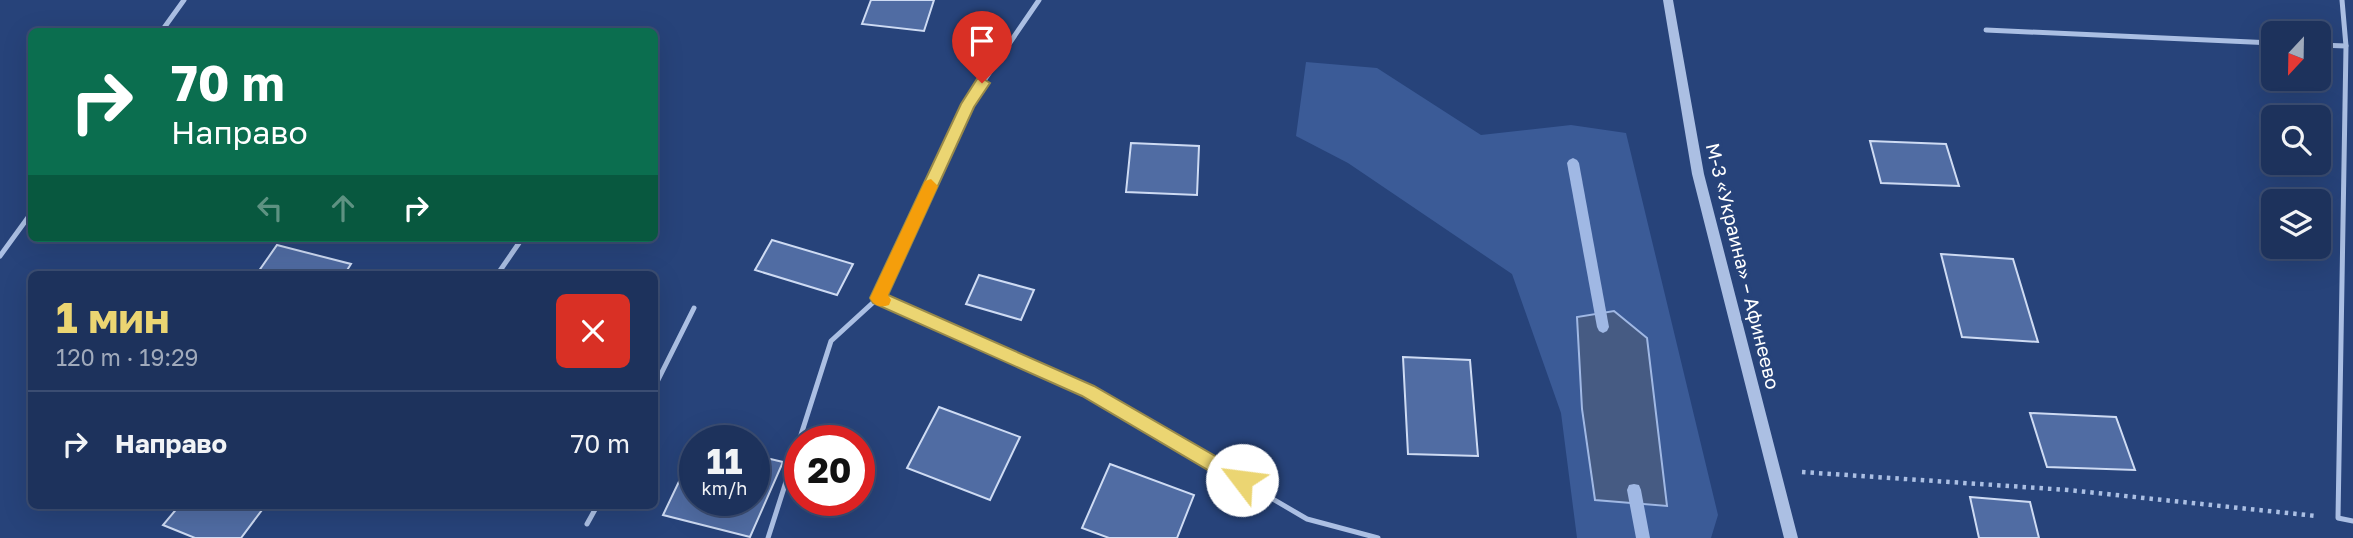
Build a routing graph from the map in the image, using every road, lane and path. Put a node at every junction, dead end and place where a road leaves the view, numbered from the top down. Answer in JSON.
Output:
{"nodes":[{"id":1,"x":184,"y":0,"type":"edge"},
{"id":2,"x":1039,"y":0,"type":"edge"},
{"id":3,"x":1668,"y":0,"type":"edge"},
{"id":4,"x":2342,"y":0,"type":"edge"},
{"id":5,"x":164,"y":28,"type":"edge"},
{"id":6,"x":1986,"y":30,"type":"dead end"},
{"id":7,"x":2261,"y":42,"type":"edge"},
{"id":8,"x":2331,"y":45,"type":"edge"},
{"id":9,"x":2346,"y":46,"type":"junction"},
{"id":10,"x":28,"y":218,"type":"edge"},
{"id":11,"x":519,"y":243,"type":"dead end"},
{"id":12,"x":0,"y":256,"type":"edge"},
{"id":13,"x":500,"y":271,"type":"edge"},
{"id":14,"x":878,"y":298,"type":"junction"},
{"id":15,"x":694,"y":308,"type":"dead end"},
{"id":16,"x":658,"y":380,"type":"edge"},
{"id":17,"x":1776,"y":478,"type":"junction"},
{"id":18,"x":595,"y":509,"type":"edge"},
{"id":19,"x":2338,"y":518,"type":"junction"},
{"id":20,"x":2353,"y":521,"type":"edge"},
{"id":21,"x":587,"y":524,"type":"dead end"},
{"id":22,"x":768,"y":538,"type":"edge"},
{"id":23,"x":1378,"y":538,"type":"edge"},
{"id":24,"x":1791,"y":538,"type":"edge"}],
"edges":[{"from":1,"to":5,"type":"lane"},
{"from":2,"to":14,"type":"lane"},
{"from":3,"to":17,"type":"street","name":"М-3 «Украина» – Афинеево"},
{"from":4,"to":9,"type":"lane"},
{"from":6,"to":7,"type":"lane"},
{"from":8,"to":9,"type":"lane"},
{"from":9,"to":19,"type":"lane"},
{"from":10,"to":12,"type":"lane"},
{"from":11,"to":13,"type":"lane"},
{"from":14,"to":22,"type":"lane"},
{"from":14,"to":23,"type":"lane"},
{"from":15,"to":16,"type":"lane"},
{"from":17,"to":19,"type":"path"},
{"from":17,"to":24,"type":"street","name":"М-3 «Украина» – Афинеево"},
{"from":18,"to":21,"type":"lane"},
{"from":19,"to":20,"type":"lane"}]}
